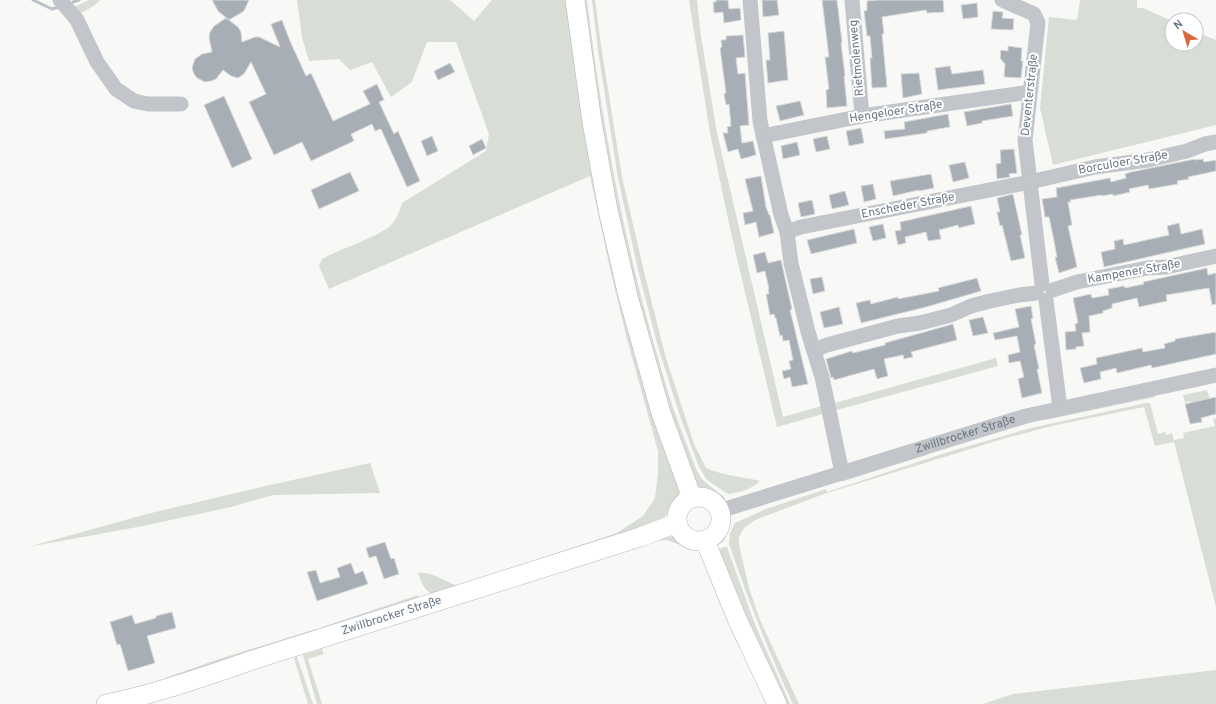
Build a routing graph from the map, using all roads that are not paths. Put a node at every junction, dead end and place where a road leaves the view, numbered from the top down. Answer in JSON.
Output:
{"nodes":[{"id":1,"x":60,"y":0,"type":"edge"},
{"id":2,"x":574,"y":0,"type":"edge"},
{"id":3,"x":750,"y":0,"type":"edge"},
{"id":4,"x":852,"y":0,"type":"edge"},
{"id":5,"x":1002,"y":0,"type":"edge"},
{"id":6,"x":1030,"y":92,"type":"junction"},
{"id":7,"x":181,"y":104,"type":"dead end"},
{"id":8,"x":862,"y":116,"type":"junction"},
{"id":9,"x":763,"y":136,"type":"junction"},
{"id":10,"x":1216,"y":142,"type":"edge"},
{"id":11,"x":1030,"y":182,"type":"junction"},
{"id":12,"x":787,"y":232,"type":"junction"},
{"id":13,"x":1216,"y":256,"type":"edge"},
{"id":14,"x":1044,"y":292,"type":"junction"},
{"id":15,"x":814,"y":350,"type":"junction"},
{"id":16,"x":1216,"y":375,"type":"edge"},
{"id":17,"x":1060,"y":408,"type":"junction"},
{"id":18,"x":842,"y":473,"type":"junction"},
{"id":19,"x":692,"y":498,"type":"junction"},
{"id":20,"x":719,"y":511,"type":"junction"},
{"id":21,"x":677,"y":523,"type":"junction"},
{"id":22,"x":705,"y":540,"type":"junction"},
{"id":23,"x":106,"y":704,"type":"edge"},
{"id":24,"x":777,"y":704,"type":"edge"}],
"edges":[{"from":1,"to":7,"type":"street"},
{"from":2,"to":19,"type":"main road"},
{"from":3,"to":9,"type":"street"},
{"from":4,"to":8,"type":"street","name":"Rietmolenweg"},
{"from":5,"to":6,"type":"street","name":"Deventerstraße"},
{"from":6,"to":8,"type":"street","name":"Hengeloer Straße"},
{"from":6,"to":11,"type":"street","name":"Deventerstraße"},
{"from":8,"to":9,"type":"street","name":"Hengeloer Straße"},
{"from":9,"to":12,"type":"street"},
{"from":10,"to":11,"type":"street","name":"Borculoer Straße"},
{"from":11,"to":12,"type":"street","name":"Enscheder Straße"},
{"from":11,"to":14,"type":"street","name":"Deventerstraße"},
{"from":12,"to":15,"type":"street"},
{"from":13,"to":14,"type":"street","name":"Kampener Straße"},
{"from":14,"to":15,"type":"street"},
{"from":14,"to":17,"type":"street","name":"Deventerstraße"},
{"from":15,"to":18,"type":"street"},
{"from":16,"to":17,"type":"street","name":"Zwillbrocker Straße"},
{"from":17,"to":18,"type":"street","name":"Zwillbrocker Straße"},
{"from":18,"to":20,"type":"street","name":"Zwillbrocker Straße"},
{"from":19,"to":20,"type":"main road"},
{"from":19,"to":21,"type":"main road"},
{"from":20,"to":22,"type":"main road"},
{"from":21,"to":22,"type":"main road"},
{"from":21,"to":23,"type":"main road","name":"Zwillbrocker Straße"},
{"from":22,"to":24,"type":"main road"}]}
